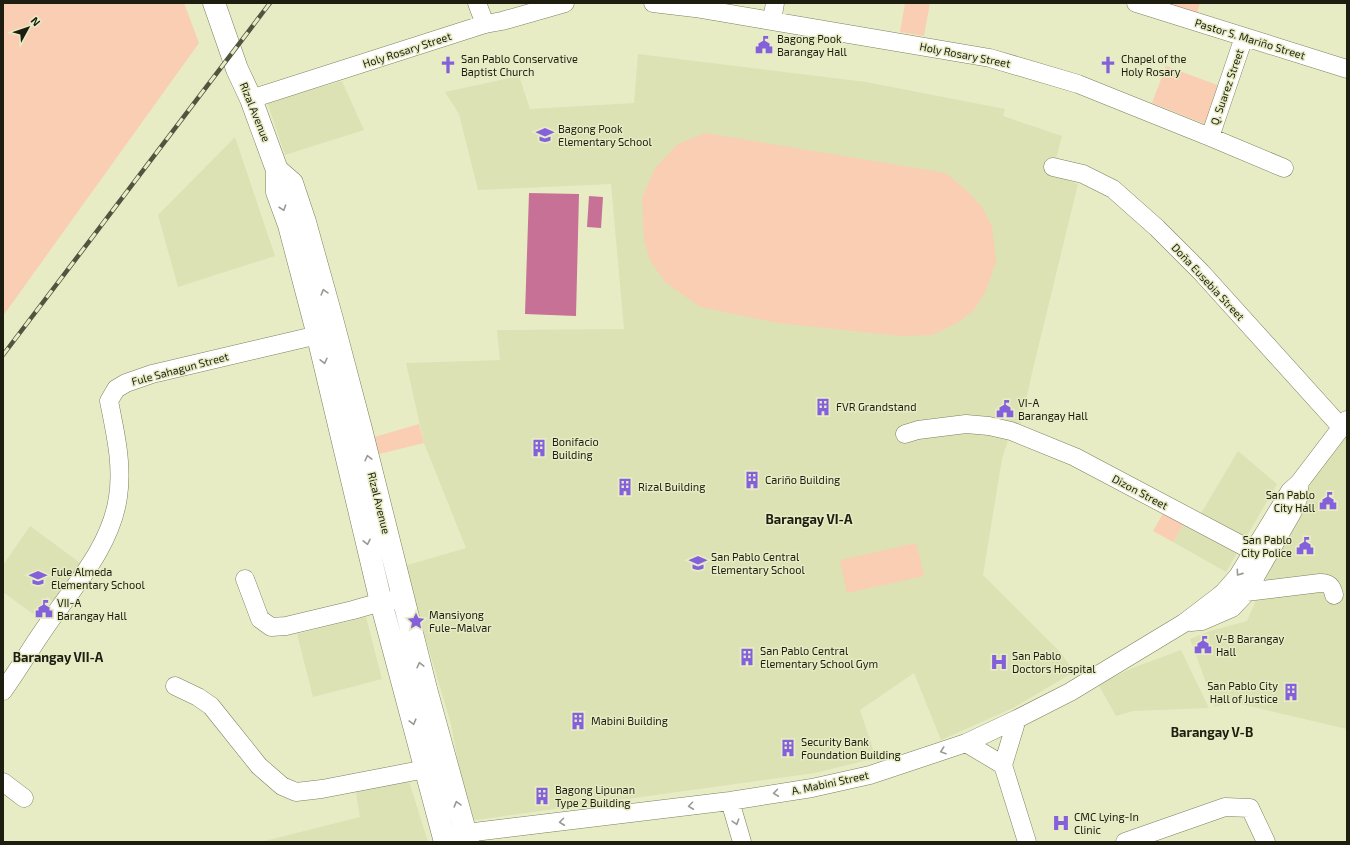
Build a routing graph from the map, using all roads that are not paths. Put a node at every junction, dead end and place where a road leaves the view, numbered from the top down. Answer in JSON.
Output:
{"nodes":[{"id":1,"x":214,"y":3,"type":"edge"},
{"id":2,"x":477,"y":3,"type":"edge"},
{"id":3,"x":565,"y":3,"type":"edge"},
{"id":4,"x":653,"y":3,"type":"edge"},
{"id":5,"x":775,"y":3,"type":"edge"},
{"id":6,"x":1136,"y":3,"type":"edge"},
{"id":7,"x":1154,"y":6,"type":"edge"},
{"id":8,"x":772,"y":21,"type":"junction"},
{"id":9,"x":485,"y":24,"type":"junction"},
{"id":10,"x":1244,"y":37,"type":"junction"},
{"id":11,"x":1347,"y":69,"type":"edge"},
{"id":12,"x":251,"y":99,"type":"junction"},
{"id":13,"x":1210,"y":137,"type":"junction"},
{"id":14,"x":1053,"y":167,"type":"dead end"},
{"id":15,"x":1284,"y":168,"type":"dead end"},
{"id":16,"x":278,"y":170,"type":"junction"},
{"id":17,"x":332,"y":319,"type":"junction"},
{"id":18,"x":318,"y":335,"type":"junction"},
{"id":19,"x":1344,"y":424,"type":"edge"},
{"id":20,"x":351,"y":431,"type":"junction"},
{"id":21,"x":905,"y":434,"type":"dead end"},
{"id":22,"x":372,"y":517,"type":"junction"},
{"id":23,"x":1260,"y":555,"type":"junction"},
{"id":24,"x":245,"y":579,"type":"dead end"},
{"id":25,"x":1246,"y":592,"type":"junction"},
{"id":26,"x":1221,"y":595,"type":"junction"},
{"id":27,"x":403,"y":598,"type":"junction"},
{"id":28,"x":1341,"y":598,"type":"edge"},
{"id":29,"x":381,"y":602,"type":"junction"},
{"id":30,"x":1232,"y":608,"type":"junction"},
{"id":31,"x":1184,"y":623,"type":"junction"},
{"id":32,"x":175,"y":686,"type":"dead end"},
{"id":33,"x":426,"y":689,"type":"junction"},
{"id":34,"x":3,"y":690,"type":"edge"},
{"id":35,"x":405,"y":694,"type":"junction"},
{"id":36,"x":1017,"y":719,"type":"junction"},
{"id":37,"x":966,"y":743,"type":"junction"},
{"id":38,"x":1003,"y":764,"type":"junction"},
{"id":39,"x":426,"y":769,"type":"junction"},
{"id":40,"x":3,"y":782,"type":"edge"},
{"id":41,"x":24,"y":798,"type":"dead end"},
{"id":42,"x":730,"y":801,"type":"junction"},
{"id":43,"x":444,"y":838,"type":"edge"},
{"id":44,"x":467,"y":838,"type":"edge"},
{"id":45,"x":742,"y":842,"type":"edge"},
{"id":46,"x":1026,"y":842,"type":"edge"},
{"id":47,"x":1125,"y":842,"type":"edge"},
{"id":48,"x":1266,"y":842,"type":"edge"}],
"edges":[{"from":1,"to":12,"type":"main road","name":"Rizal Avenue"},
{"from":2,"to":9,"type":"street"},
{"from":3,"to":9,"type":"street","name":"Holy Rosary Street"},
{"from":4,"to":8,"type":"street","name":"Holy Rosary Street"},
{"from":5,"to":8,"type":"street"},
{"from":6,"to":7,"type":"street","name":"Pastor S. Mariño Street"},
{"from":7,"to":10,"type":"street","name":"Pastor S. Mariño Street"},
{"from":8,"to":13,"type":"street","name":"Holy Rosary Street"},
{"from":9,"to":12,"type":"street","name":"Holy Rosary Street"},
{"from":10,"to":11,"type":"street","name":"Pastor S. Mariño Street"},
{"from":10,"to":13,"type":"street","name":"Q. Suarez Street"},
{"from":12,"to":16,"type":"main road","name":"Rizal Avenue"},
{"from":13,"to":15,"type":"street","name":"Holy Rosary Street"},
{"from":14,"to":19,"type":"street","name":"Doña Eusebia Street"},
{"from":17,"to":16,"type":"main road","name":"Rizal Avenue","one_way":true},
{"from":16,"to":18,"type":"main road","name":"Rizal Avenue","one_way":true},
{"from":17,"to":18,"type":"street"},
{"from":17,"to":20,"type":"main road","name":"Rizal Avenue"},
{"from":18,"to":20,"type":"main road","name":"Rizal Avenue","one_way":true},
{"from":18,"to":34,"type":"street","name":"Fule Sahagun Street"},
{"from":19,"to":23,"type":"street","name":"A. Mabini Street"},
{"from":20,"to":22,"type":"main road","name":"Rizal Avenue"},
{"from":21,"to":23,"type":"street","name":"Dizon Street"},
{"from":22,"to":27,"type":"main road","name":"Rizal Avenue"},
{"from":22,"to":29,"type":"main road","name":"Rizal Avenue","one_way":true},
{"from":23,"to":25,"type":"street","name":"A. Mabini Street"},
{"from":23,"to":26,"type":"street","name":"A. Mabini Street","one_way":true},
{"from":24,"to":29,"type":"street"},
{"from":25,"to":26,"type":"street"},
{"from":25,"to":28,"type":"street"},
{"from":25,"to":30,"type":"street","name":"A. Mabini Street"},
{"from":26,"to":30,"type":"street"},
{"from":26,"to":31,"type":"street","name":"A. Mabini Street"},
{"from":27,"to":29,"type":"street"},
{"from":33,"to":27,"type":"main road","name":"Rizal Avenue","one_way":true},
{"from":28,"to":30,"type":"street"},
{"from":29,"to":35,"type":"main road","name":"Rizal Avenue"},
{"from":30,"to":31,"type":"street","name":"A. Mabini Street"},
{"from":31,"to":36,"type":"street","name":"A. Mabini Street"},
{"from":32,"to":39,"type":"street"},
{"from":33,"to":35,"type":"main road"},
{"from":44,"to":33,"type":"main road","name":"Rizal Avenue","one_way":true},
{"from":35,"to":39,"type":"main road","name":"Rizal Avenue","one_way":true},
{"from":36,"to":37,"type":"street","name":"A. Mabini Street"},
{"from":36,"to":38,"type":"street"},
{"from":37,"to":38,"type":"street"},
{"from":37,"to":42,"type":"street","name":"A. Mabini Street","one_way":true},
{"from":38,"to":46,"type":"street"},
{"from":39,"to":43,"type":"main road","name":"Rizal Avenue"},
{"from":40,"to":41,"type":"street"},
{"from":42,"to":44,"type":"street","name":"A. Mabini Street","one_way":true},
{"from":42,"to":45,"type":"street","one_way":true},
{"from":43,"to":44,"type":"street","name":"A. Mabini Street"},
{"from":47,"to":48,"type":"street"}]}
